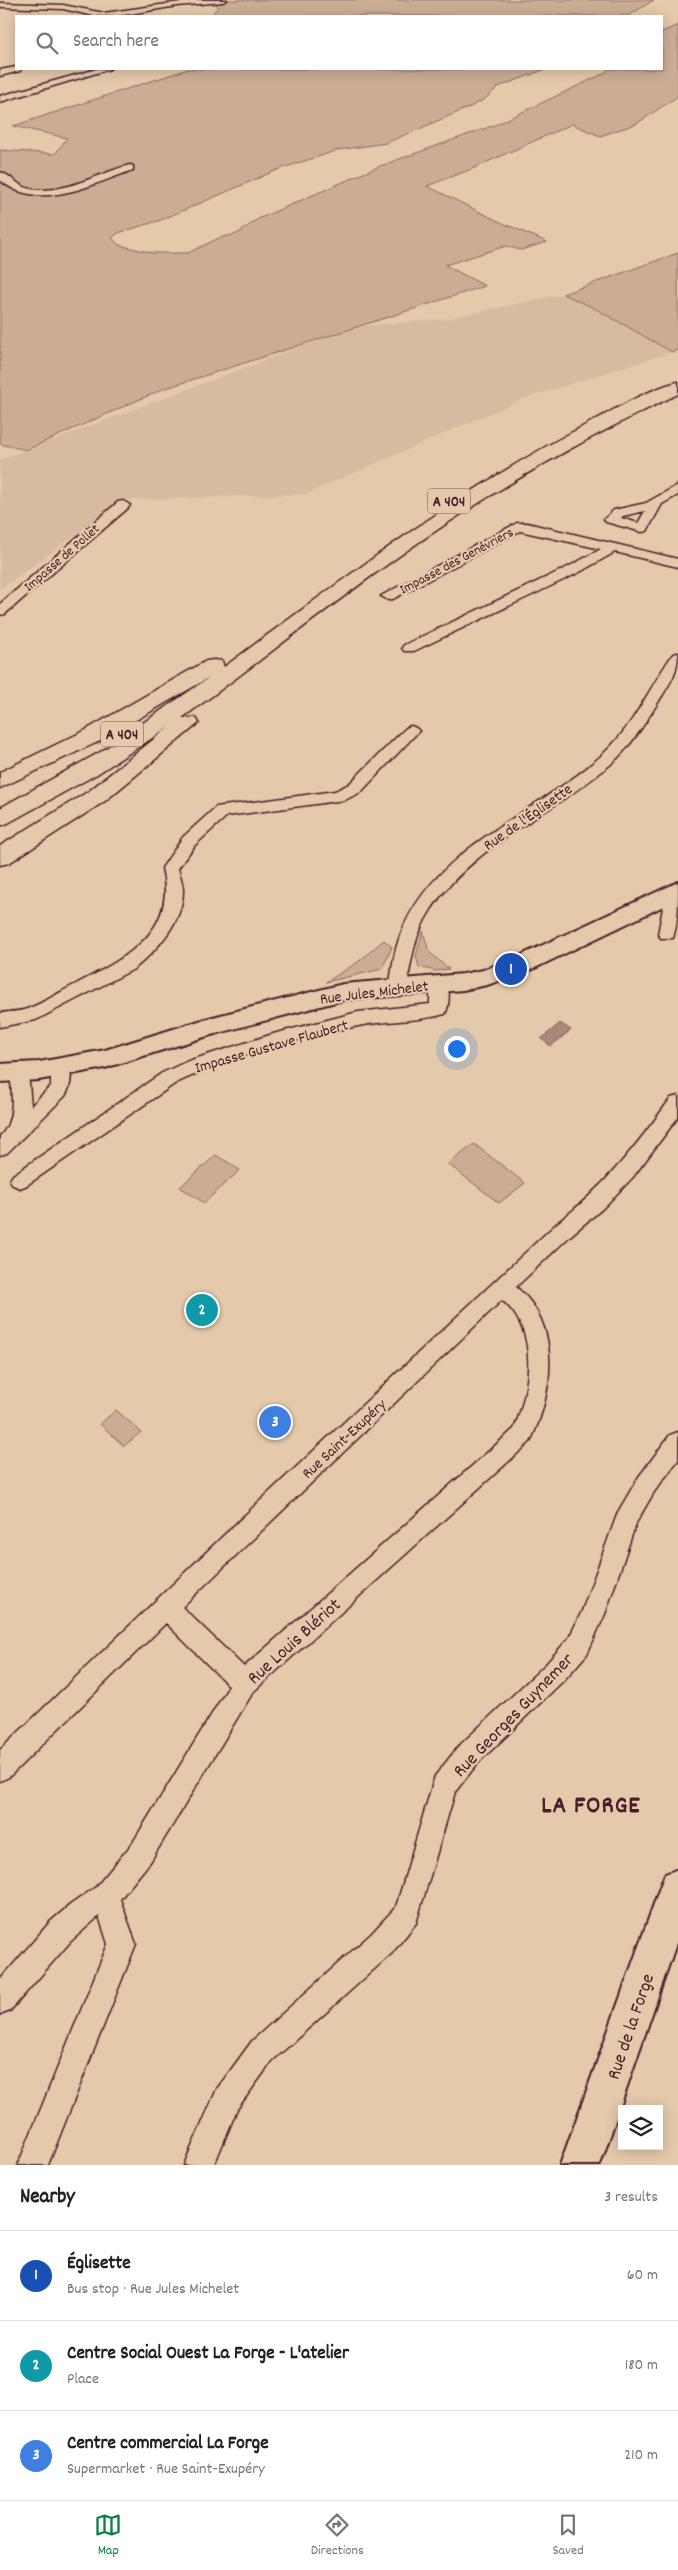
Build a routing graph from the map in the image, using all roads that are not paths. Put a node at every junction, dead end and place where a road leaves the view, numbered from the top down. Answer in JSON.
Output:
{"nodes":[{"id":1,"x":223,"y":0,"type":"edge"},
{"id":2,"x":122,"y":3,"type":"dead end"},
{"id":3,"x":0,"y":5,"type":"edge"},
{"id":4,"x":137,"y":10,"type":"junction"},
{"id":5,"x":100,"y":15,"type":"edge"},
{"id":6,"x":110,"y":15,"type":"edge"},
{"id":7,"x":144,"y":15,"type":"edge"},
{"id":8,"x":15,"y":69,"type":"edge"},
{"id":9,"x":102,"y":70,"type":"edge"},
{"id":10,"x":0,"y":73,"type":"edge"},
{"id":11,"x":0,"y":99,"type":"edge"},
{"id":12,"x":130,"y":168,"type":"dead end"},
{"id":13,"x":0,"y":175,"type":"edge"},
{"id":14,"x":678,"y":377,"type":"edge"},
{"id":15,"x":678,"y":387,"type":"edge"},
{"id":16,"x":678,"y":489,"type":"edge"},
{"id":17,"x":656,"y":503,"type":"dead end"},
{"id":18,"x":123,"y":505,"type":"dead end"},
{"id":19,"x":613,"y":548,"type":"junction"},
{"id":20,"x":377,"y":563,"type":"junction"},
{"id":21,"x":678,"y":563,"type":"edge"},
{"id":22,"x":388,"y":596,"type":"dead end"},
{"id":23,"x":0,"y":611,"type":"edge"},
{"id":24,"x":409,"y":648,"type":"dead end"},
{"id":25,"x":237,"y":652,"type":"junction"},
{"id":26,"x":678,"y":658,"type":"edge"},
{"id":27,"x":411,"y":731,"type":"dead end"},
{"id":28,"x":0,"y":781,"type":"edge"},
{"id":29,"x":0,"y":804,"type":"edge"},
{"id":30,"x":0,"y":818,"type":"edge"},
{"id":31,"x":0,"y":857,"type":"edge"},
{"id":32,"x":676,"y":891,"type":"edge"},
{"id":33,"x":667,"y":934,"type":"dead end"},
{"id":34,"x":439,"y":983,"type":"junction"},
{"id":35,"x":398,"y":986,"type":"junction"},
{"id":36,"x":0,"y":1020,"type":"edge"},
{"id":37,"x":60,"y":1068,"type":"junction"},
{"id":38,"x":10,"y":1072,"type":"edge"},
{"id":39,"x":678,"y":1103,"type":"edge"},
{"id":40,"x":5,"y":1142,"type":"edge"},
{"id":41,"x":20,"y":1180,"type":"dead end"},
{"id":42,"x":502,"y":1288,"type":"junction"},
{"id":43,"x":678,"y":1442,"type":"edge"},
{"id":44,"x":166,"y":1607,"type":"junction"},
{"id":45,"x":244,"y":1684,"type":"junction"},
{"id":46,"x":0,"y":1768,"type":"edge"},
{"id":47,"x":678,"y":1887,"type":"edge"},
{"id":48,"x":105,"y":1896,"type":"junction"},
{"id":49,"x":0,"y":2001,"type":"edge"},
{"id":50,"x":32,"y":2165,"type":"edge"},
{"id":51,"x":199,"y":2165,"type":"edge"},
{"id":52,"x":580,"y":2165,"type":"edge"}],
"edges":[{"from":1,"to":4,"type":"street"},
{"from":2,"to":4,"type":"street"},
{"from":3,"to":5,"type":"street"},
{"from":4,"to":6,"type":"street"},
{"from":4,"to":7,"type":"street"},
{"from":8,"to":10,"type":"street"},
{"from":9,"to":11,"type":"street"},
{"from":12,"to":13,"type":"street"},
{"from":14,"to":25,"type":"highway","number":"A 404"},
{"from":15,"to":20,"type":"highway","number":"A 404"},
{"from":16,"to":17,"type":"street"},
{"from":18,"to":23,"type":"street","name":"Impasse de Pollet"},
{"from":19,"to":21,"type":"street","name":"Impasse des Genévriers"},
{"from":19,"to":22,"type":"street","name":"Impasse des Genévriers"},
{"from":19,"to":24,"type":"street"},
{"from":20,"to":30,"type":"highway","number":"A 404"},
{"from":20,"to":31,"type":"highway"},
{"from":25,"to":28,"type":"highway"},
{"from":25,"to":29,"type":"highway","number":"A 404"},
{"from":26,"to":35,"type":"street","name":"Rue de l'Églisette"},
{"from":27,"to":36,"type":"street"},
{"from":32,"to":33,"type":"street"},
{"from":32,"to":34,"type":"main road","name":"Rue Jules Michelet"},
{"from":34,"to":35,"type":"main road","name":"Rue Jules Michelet"},
{"from":34,"to":41,"type":"street","name":"Impasse Gustave Flaubert"},
{"from":35,"to":37,"type":"main road","name":"Rue Jules Michelet"},
{"from":37,"to":38,"type":"main road","name":"Rue Jules Michelet"},
{"from":37,"to":40,"type":"street"},
{"from":38,"to":40,"type":"street"},
{"from":39,"to":42,"type":"street","name":"Rue Saint-Exupéry"},
{"from":42,"to":44,"type":"street","name":"Rue Saint-Exupéry"},
{"from":42,"to":45,"type":"street","name":"Rue Louis Blériot"},
{"from":43,"to":51,"type":"street","name":"Rue Georges Guynemer"},
{"from":44,"to":45,"type":"street"},
{"from":44,"to":46,"type":"street","name":"Rue Saint-Exupéry"},
{"from":45,"to":48,"type":"street","name":"Rue Louis Blériot"},
{"from":47,"to":52,"type":"main road","name":"Rue de la Forge"},
{"from":48,"to":49,"type":"street","name":"Rue Louis Blériot"},
{"from":48,"to":50,"type":"street"}]}
